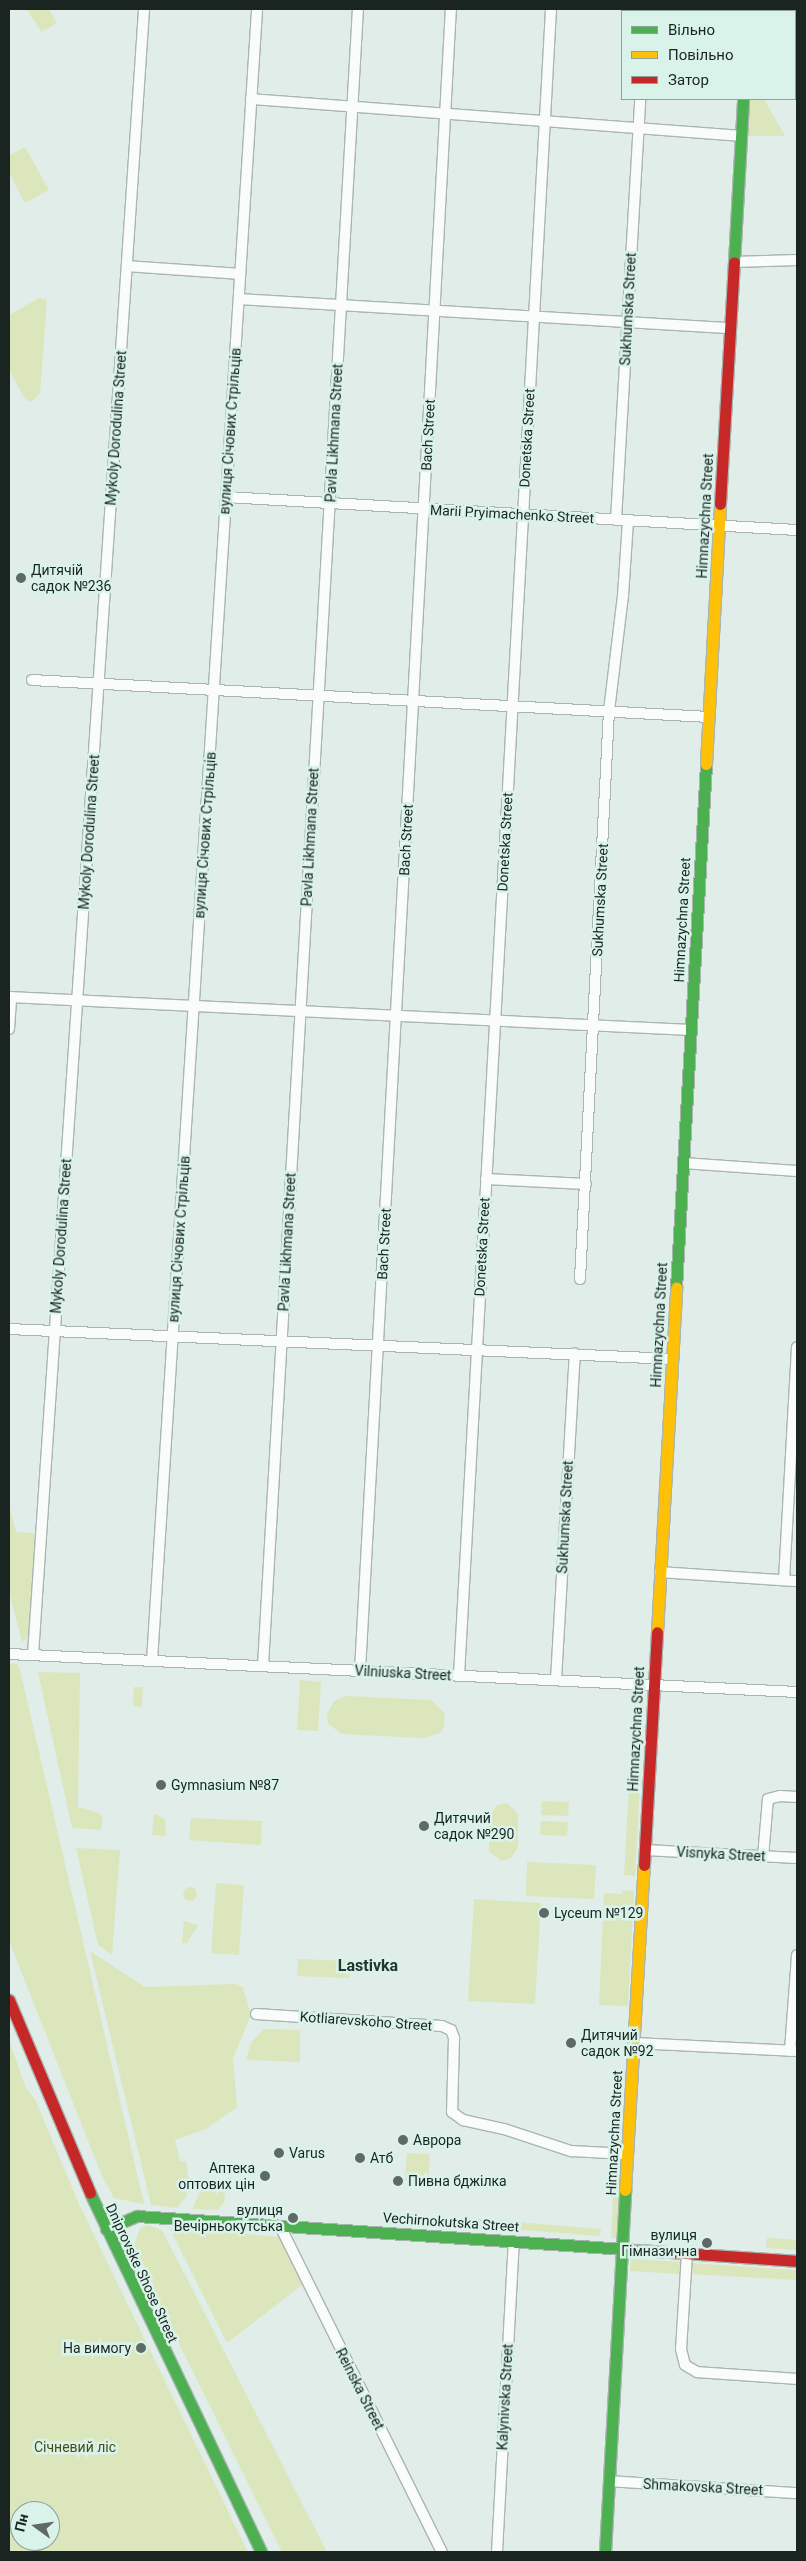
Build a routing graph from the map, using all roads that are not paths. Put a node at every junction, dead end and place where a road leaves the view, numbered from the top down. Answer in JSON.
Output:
{"nodes":[{"id":1,"x":144,"y":9,"type":"edge"},
{"id":2,"x":257,"y":9,"type":"edge"},
{"id":3,"x":358,"y":9,"type":"edge"},
{"id":4,"x":451,"y":9,"type":"edge"},
{"id":5,"x":551,"y":9,"type":"edge"},
{"id":6,"x":252,"y":99,"type":"junction"},
{"id":7,"x":640,"y":100,"type":"edge"},
{"id":8,"x":743,"y":100,"type":"edge"},
{"id":9,"x":352,"y":108,"type":"junction"},
{"id":10,"x":446,"y":114,"type":"junction"},
{"id":11,"x":545,"y":121,"type":"junction"},
{"id":12,"x":638,"y":129,"type":"junction"},
{"id":13,"x":741,"y":136,"type":"junction"},
{"id":14,"x":797,"y":260,"type":"edge"},
{"id":15,"x":734,"y":262,"type":"junction"},
{"id":16,"x":127,"y":266,"type":"junction"},
{"id":17,"x":240,"y":274,"type":"junction"},
{"id":18,"x":239,"y":300,"type":"junction"},
{"id":19,"x":341,"y":305,"type":"junction"},
{"id":20,"x":435,"y":311,"type":"junction"},
{"id":21,"x":534,"y":317,"type":"junction"},
{"id":22,"x":627,"y":322,"type":"junction"},
{"id":23,"x":730,"y":328,"type":"junction"},
{"id":24,"x":226,"y":497,"type":"junction"},
{"id":25,"x":330,"y":504,"type":"junction"},
{"id":26,"x":424,"y":509,"type":"junction"},
{"id":27,"x":523,"y":514,"type":"junction"},
{"id":28,"x":616,"y":520,"type":"junction"},
{"id":29,"x":628,"y":520,"type":"junction"},
{"id":30,"x":719,"y":526,"type":"junction"},
{"id":31,"x":797,"y":530,"type":"edge"},
{"id":32,"x":32,"y":680,"type":"dead end"},
{"id":33,"x":99,"y":682,"type":"junction"},
{"id":34,"x":214,"y":689,"type":"junction"},
{"id":35,"x":318,"y":695,"type":"junction"},
{"id":36,"x":414,"y":700,"type":"junction"},
{"id":37,"x":512,"y":706,"type":"junction"},
{"id":38,"x":609,"y":711,"type":"junction"},
{"id":39,"x":708,"y":717,"type":"junction"},
{"id":40,"x":10,"y":997,"type":"edge"},
{"id":41,"x":78,"y":1000,"type":"junction"},
{"id":42,"x":194,"y":1006,"type":"junction"},
{"id":43,"x":300,"y":1012,"type":"junction"},
{"id":44,"x":396,"y":1016,"type":"junction"},
{"id":45,"x":495,"y":1021,"type":"junction"},
{"id":46,"x":594,"y":1026,"type":"junction"},
{"id":47,"x":9,"y":1029,"type":"edge"},
{"id":48,"x":691,"y":1030,"type":"junction"},
{"id":49,"x":683,"y":1163,"type":"junction"},
{"id":50,"x":797,"y":1171,"type":"edge"},
{"id":51,"x":486,"y":1179,"type":"junction"},
{"id":52,"x":586,"y":1184,"type":"junction"},
{"id":53,"x":580,"y":1279,"type":"dead end"},
{"id":54,"x":9,"y":1329,"type":"edge"},
{"id":55,"x":55,"y":1331,"type":"junction"},
{"id":56,"x":172,"y":1336,"type":"junction"},
{"id":57,"x":281,"y":1341,"type":"junction"},
{"id":58,"x":378,"y":1346,"type":"junction"},
{"id":59,"x":797,"y":1347,"type":"edge"},
{"id":60,"x":477,"y":1350,"type":"junction"},
{"id":61,"x":574,"y":1354,"type":"junction"},
{"id":62,"x":672,"y":1359,"type":"junction"},
{"id":63,"x":660,"y":1572,"type":"junction"},
{"id":64,"x":784,"y":1580,"type":"junction"},
{"id":65,"x":797,"y":1581,"type":"edge"},
{"id":66,"x":9,"y":1654,"type":"edge"},
{"id":67,"x":33,"y":1655,"type":"junction"},
{"id":68,"x":152,"y":1661,"type":"junction"},
{"id":69,"x":263,"y":1666,"type":"junction"},
{"id":70,"x":360,"y":1671,"type":"junction"},
{"id":71,"x":459,"y":1676,"type":"junction"},
{"id":72,"x":556,"y":1680,"type":"junction"},
{"id":73,"x":654,"y":1685,"type":"junction"},
{"id":74,"x":797,"y":1692,"type":"edge"},
{"id":75,"x":797,"y":1797,"type":"edge"},
{"id":76,"x":645,"y":1850,"type":"junction"},
{"id":77,"x":763,"y":1857,"type":"junction"},
{"id":78,"x":797,"y":1858,"type":"edge"},
{"id":79,"x":797,"y":1955,"type":"edge"},
{"id":80,"x":9,"y":2000,"type":"edge"},
{"id":81,"x":256,"y":2014,"type":"dead end"},
{"id":82,"x":634,"y":2042,"type":"junction"},
{"id":83,"x":794,"y":2051,"type":"edge"},
{"id":84,"x":628,"y":2154,"type":"junction"},
{"id":85,"x":280,"y":2226,"type":"junction"},
{"id":86,"x":106,"y":2229,"type":"junction"},
{"id":87,"x":514,"y":2242,"type":"junction"},
{"id":88,"x":622,"y":2249,"type":"junction"},
{"id":89,"x":687,"y":2254,"type":"junction"},
{"id":90,"x":797,"y":2261,"type":"edge"},
{"id":91,"x":797,"y":2378,"type":"edge"},
{"id":92,"x":609,"y":2481,"type":"junction"},
{"id":93,"x":797,"y":2493,"type":"edge"},
{"id":94,"x":261,"y":2552,"type":"edge"},
{"id":95,"x":442,"y":2552,"type":"edge"},
{"id":96,"x":497,"y":2552,"type":"edge"},
{"id":97,"x":605,"y":2552,"type":"edge"}],
"edges":[{"from":1,"to":16,"type":"street","name":"Mykoly Dorodulina Street"},
{"from":2,"to":6,"type":"street","name":"вулиця Січових Стрільців"},
{"from":3,"to":9,"type":"street","name":"Pavla Likhmana Street"},
{"from":4,"to":10,"type":"street","name":"Bach Street"},
{"from":5,"to":11,"type":"street","name":"Donetska Street"},
{"from":6,"to":9,"type":"street"},
{"from":6,"to":17,"type":"street","name":"вулиця Січових Стрільців"},
{"from":7,"to":12,"type":"street","name":"Sukhumska Street"},
{"from":8,"to":13,"type":"street","name":"Himnazychna Street"},
{"from":9,"to":10,"type":"street"},
{"from":9,"to":19,"type":"street","name":"Pavla Likhmana Street"},
{"from":10,"to":11,"type":"street"},
{"from":10,"to":20,"type":"street","name":"Bach Street"},
{"from":11,"to":12,"type":"street"},
{"from":11,"to":21,"type":"street","name":"Donetska Street"},
{"from":12,"to":13,"type":"street"},
{"from":12,"to":22,"type":"street","name":"Sukhumska Street"},
{"from":13,"to":15,"type":"street","name":"Himnazychna Street"},
{"from":14,"to":15,"type":"street"},
{"from":15,"to":23,"type":"street","name":"Himnazychna Street"},
{"from":16,"to":17,"type":"street"},
{"from":16,"to":33,"type":"street","name":"Mykoly Dorodulina Street"},
{"from":17,"to":18,"type":"street","name":"вулиця Січових Стрільців"},
{"from":18,"to":19,"type":"street"},
{"from":18,"to":24,"type":"street","name":"вулиця Січових Стрільців"},
{"from":19,"to":20,"type":"street"},
{"from":19,"to":25,"type":"street","name":"Pavla Likhmana Street"},
{"from":20,"to":21,"type":"street"},
{"from":20,"to":26,"type":"street","name":"Bach Street"},
{"from":21,"to":22,"type":"street"},
{"from":21,"to":27,"type":"street","name":"Donetska Street"},
{"from":22,"to":23,"type":"street"},
{"from":22,"to":28,"type":"street","name":"Sukhumska Street"},
{"from":23,"to":30,"type":"street","name":"Himnazychna Street"},
{"from":24,"to":25,"type":"street","name":"Marii Pryimachenko Street"},
{"from":24,"to":34,"type":"street","name":"вулиця Січових Стрільців"},
{"from":25,"to":26,"type":"street","name":"Marii Pryimachenko Street"},
{"from":25,"to":35,"type":"street","name":"Pavla Likhmana Street"},
{"from":26,"to":27,"type":"street","name":"Marii Pryimachenko Street"},
{"from":26,"to":36,"type":"street","name":"Bach Street"},
{"from":27,"to":28,"type":"street","name":"Marii Pryimachenko Street"},
{"from":27,"to":37,"type":"street","name":"Donetska Street"},
{"from":28,"to":29,"type":"street","name":"Marii Pryimachenko Street"},
{"from":29,"to":30,"type":"street","name":"Marii Pryimachenko Street"},
{"from":29,"to":38,"type":"street","name":"Sukhumska Street"},
{"from":30,"to":31,"type":"street","name":"Marii Pryimachenko Street"},
{"from":30,"to":39,"type":"street","name":"Himnazychna Street"},
{"from":32,"to":33,"type":"street"},
{"from":33,"to":34,"type":"street"},
{"from":33,"to":41,"type":"street","name":"Mykoly Dorodulina Street"},
{"from":34,"to":35,"type":"street"},
{"from":34,"to":42,"type":"street","name":"вулиця Січових Стрільців"},
{"from":35,"to":36,"type":"street"},
{"from":35,"to":43,"type":"street","name":"Pavla Likhmana Street"},
{"from":36,"to":37,"type":"street"},
{"from":36,"to":44,"type":"street","name":"Bach Street"},
{"from":37,"to":38,"type":"street"},
{"from":37,"to":45,"type":"street","name":"Donetska Street"},
{"from":38,"to":39,"type":"street"},
{"from":38,"to":46,"type":"street","name":"Sukhumska Street"},
{"from":39,"to":48,"type":"street","name":"Himnazychna Street"},
{"from":40,"to":41,"type":"street"},
{"from":40,"to":47,"type":"street"},
{"from":41,"to":42,"type":"street"},
{"from":41,"to":55,"type":"street","name":"Mykoly Dorodulina Street"},
{"from":42,"to":43,"type":"street"},
{"from":42,"to":56,"type":"street","name":"вулиця Січових Стрільців"},
{"from":43,"to":44,"type":"street"},
{"from":43,"to":57,"type":"street","name":"Pavla Likhmana Street"},
{"from":44,"to":45,"type":"street"},
{"from":44,"to":58,"type":"street","name":"Bach Street"},
{"from":45,"to":46,"type":"street"},
{"from":45,"to":51,"type":"street","name":"Donetska Street"},
{"from":46,"to":48,"type":"street"},
{"from":46,"to":52,"type":"street","name":"Sukhumska Street"},
{"from":48,"to":49,"type":"street","name":"Himnazychna Street"},
{"from":49,"to":50,"type":"street"},
{"from":49,"to":62,"type":"street","name":"Himnazychna Street"},
{"from":51,"to":52,"type":"street"},
{"from":51,"to":60,"type":"street","name":"Donetska Street"},
{"from":52,"to":53,"type":"street","name":"Sukhumska Street"},
{"from":54,"to":55,"type":"street"},
{"from":55,"to":56,"type":"street"},
{"from":55,"to":67,"type":"street","name":"Mykoly Dorodulina Street"},
{"from":56,"to":57,"type":"street"},
{"from":56,"to":68,"type":"street","name":"вулиця Січових Стрільців"},
{"from":57,"to":58,"type":"street"},
{"from":57,"to":69,"type":"street","name":"Pavla Likhmana Street"},
{"from":58,"to":60,"type":"street"},
{"from":58,"to":70,"type":"street","name":"Bach Street"},
{"from":59,"to":64,"type":"street"},
{"from":60,"to":61,"type":"street"},
{"from":60,"to":71,"type":"street","name":"Donetska Street"},
{"from":61,"to":62,"type":"street"},
{"from":61,"to":72,"type":"street","name":"Sukhumska Street"},
{"from":62,"to":63,"type":"street","name":"Himnazychna Street"},
{"from":63,"to":64,"type":"street"},
{"from":63,"to":73,"type":"street","name":"Himnazychna Street"},
{"from":64,"to":65,"type":"street"},
{"from":66,"to":67,"type":"street","name":"Vilniuska Street"},
{"from":67,"to":68,"type":"street","name":"Vilniuska Street"},
{"from":68,"to":69,"type":"street","name":"Vilniuska Street"},
{"from":69,"to":70,"type":"street","name":"Vilniuska Street"},
{"from":70,"to":71,"type":"street","name":"Vilniuska Street"},
{"from":71,"to":72,"type":"street","name":"Vilniuska Street"},
{"from":72,"to":73,"type":"street","name":"Vilniuska Street"},
{"from":73,"to":74,"type":"street","name":"Vilniuska Street"},
{"from":73,"to":76,"type":"street","name":"Himnazychna Street"},
{"from":75,"to":77,"type":"street"},
{"from":76,"to":77,"type":"street","name":"Visnyka Street"},
{"from":76,"to":82,"type":"street","name":"Himnazychna Street"},
{"from":77,"to":78,"type":"street","name":"Visnyka Street"},
{"from":79,"to":83,"type":"street"},
{"from":80,"to":86,"type":"street","name":"Dniprovske Shose Street"},
{"from":81,"to":84,"type":"street","name":"Kotliarevskoho Street"},
{"from":82,"to":83,"type":"street"},
{"from":82,"to":84,"type":"street","name":"Himnazychna Street"},
{"from":84,"to":88,"type":"street","name":"Himnazychna Street"},
{"from":85,"to":86,"type":"street","name":"Vechirnokutska Street"},
{"from":85,"to":87,"type":"street","name":"Vechirnokutska Street"},
{"from":85,"to":95,"type":"street","name":"Reinska Street"},
{"from":86,"to":94,"type":"street","name":"Dniprovske Shose Street"},
{"from":87,"to":88,"type":"street","name":"Vechirnokutska Street"},
{"from":87,"to":96,"type":"street","name":"Kalynivska Street"},
{"from":88,"to":89,"type":"street","name":"Vechirnokutska Street"},
{"from":88,"to":92,"type":"street","name":"Himnazychna Street"},
{"from":89,"to":90,"type":"street","name":"Vechirnokutska Street"},
{"from":89,"to":91,"type":"street"},
{"from":92,"to":93,"type":"street","name":"Shmakovska Street"},
{"from":92,"to":97,"type":"street","name":"Himnazychna Street"}]}
